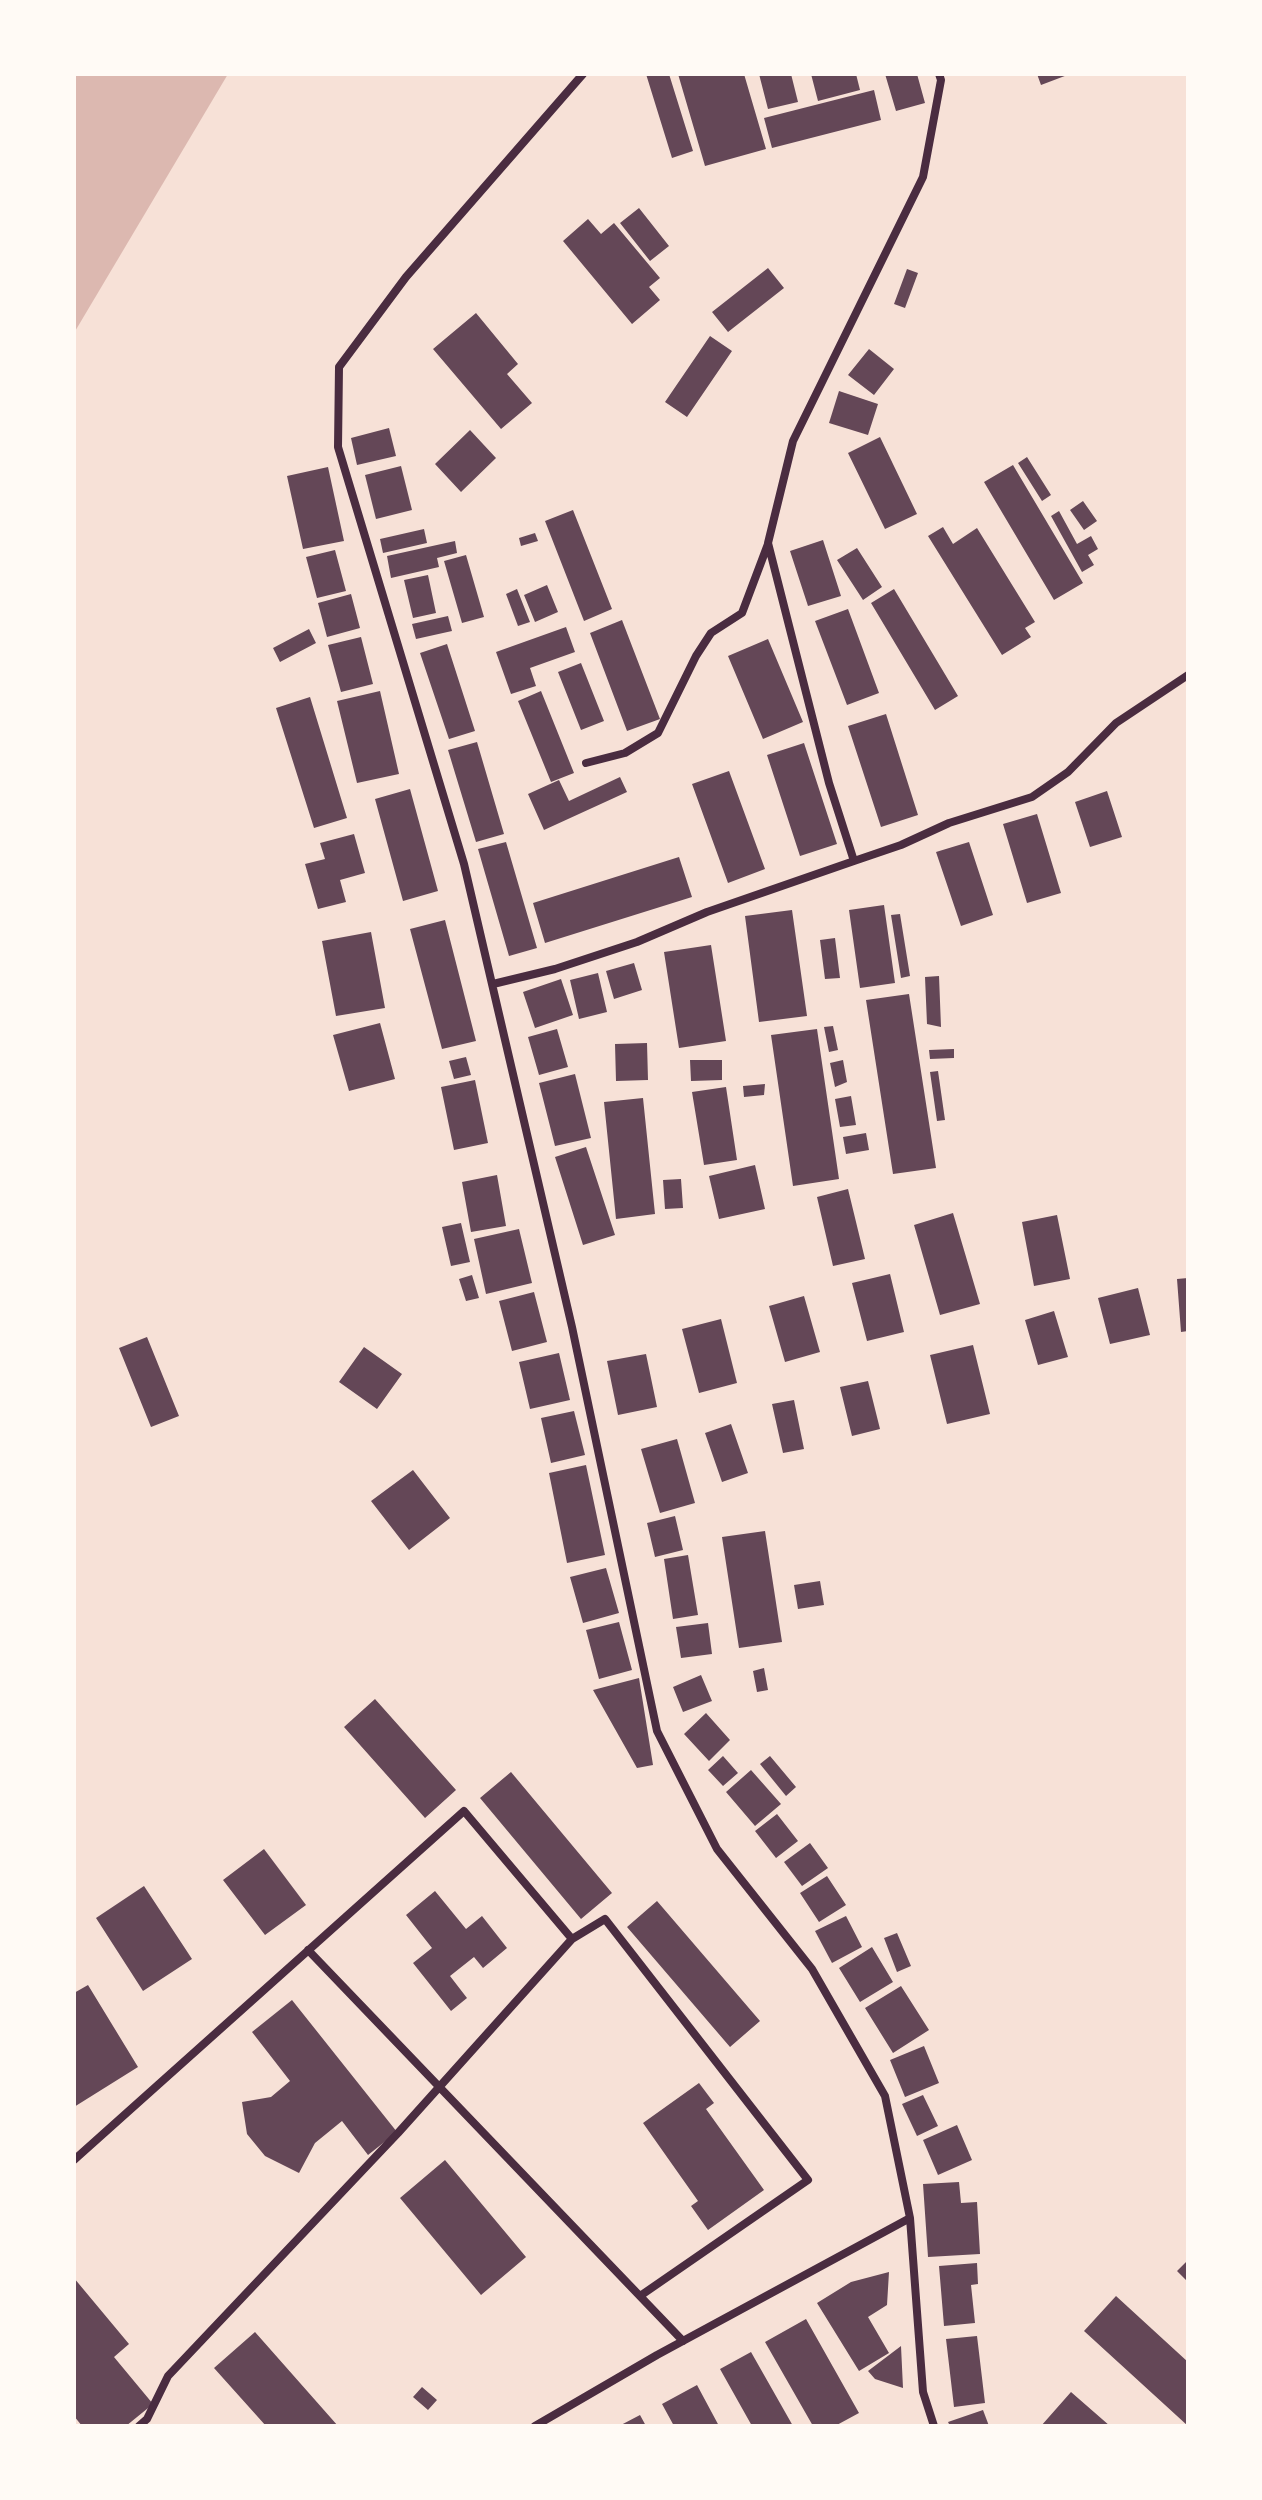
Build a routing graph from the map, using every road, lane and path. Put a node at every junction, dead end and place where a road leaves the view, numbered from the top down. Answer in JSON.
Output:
{"nodes":[{"id":1,"x":583,"y":74,"type":"edge"},
{"id":2,"x":939,"y":74,"type":"edge"},
{"id":3,"x":768,"y":543,"type":"junction"},
{"id":4,"x":1188,"y":675,"type":"edge"},
{"id":5,"x":586,"y":763,"type":"dead end"},
{"id":6,"x":854,"y":861,"type":"junction"},
{"id":7,"x":493,"y":984,"type":"junction"},
{"id":8,"x":572,"y":1939,"type":"junction"},
{"id":9,"x":308,"y":1950,"type":"junction"},
{"id":10,"x":440,"y":2088,"type":"junction"},
{"id":11,"x":74,"y":2160,"type":"edge"},
{"id":12,"x":910,"y":2218,"type":"junction"},
{"id":13,"x":640,"y":2296,"type":"junction"},
{"id":14,"x":683,"y":2341,"type":"junction"},
{"id":15,"x":139,"y":2426,"type":"edge"},
{"id":16,"x":535,"y":2426,"type":"edge"},
{"id":17,"x":934,"y":2426,"type":"edge"}],
"edges":[{"from":1,"to":7,"type":"street"},
{"from":2,"to":3,"type":"street"},
{"from":3,"to":5,"type":"street"},
{"from":3,"to":6,"type":"street"},
{"from":4,"to":6,"type":"street"},
{"from":6,"to":7,"type":"street"},
{"from":7,"to":12,"type":"street"},
{"from":8,"to":9,"type":"street"},
{"from":8,"to":10,"type":"street"},
{"from":8,"to":13,"type":"street"},
{"from":9,"to":10,"type":"street"},
{"from":9,"to":11,"type":"street"},
{"from":10,"to":13,"type":"street"},
{"from":10,"to":15,"type":"street"},
{"from":12,"to":14,"type":"street"},
{"from":12,"to":17,"type":"street"},
{"from":13,"to":14,"type":"street"},
{"from":14,"to":16,"type":"street"}]}
